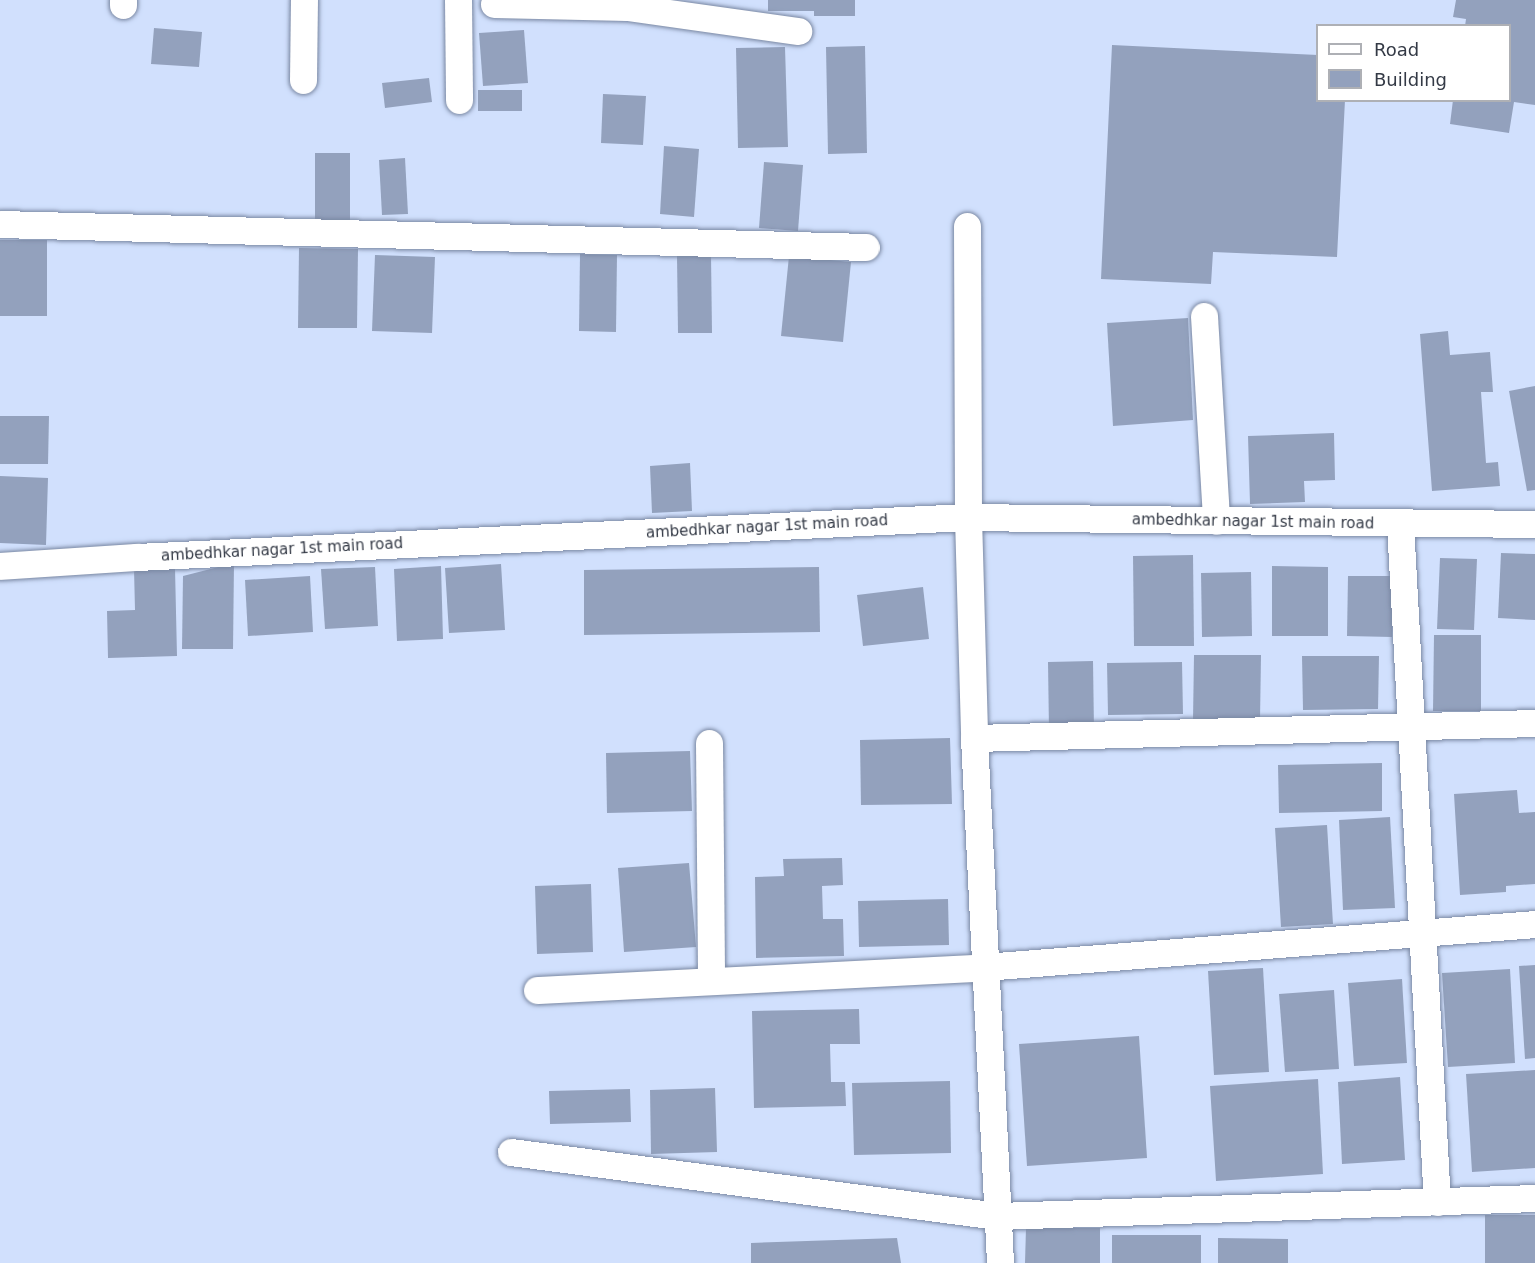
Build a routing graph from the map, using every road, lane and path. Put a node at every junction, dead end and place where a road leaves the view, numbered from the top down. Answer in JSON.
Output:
{"nodes":[{"id":1,"x":303,"y":0,"type":"edge"},
{"id":2,"x":458,"y":0,"type":"edge"},
{"id":3,"x":494,"y":4,"type":"dead end"},
{"id":4,"x":627,"y":4,"type":"edge"},
{"id":5,"x":798,"y":31,"type":"dead end"},
{"id":6,"x":303,"y":80,"type":"dead end"},
{"id":7,"x":459,"y":100,"type":"dead end"},
{"id":8,"x":0,"y":224,"type":"edge"},
{"id":9,"x":967,"y":225,"type":"dead end"},
{"id":10,"x":866,"y":247,"type":"dead end"},
{"id":11,"x":1204,"y":316,"type":"dead end"},
{"id":12,"x":968,"y":518,"type":"junction"},
{"id":13,"x":1216,"y":522,"type":"junction"},
{"id":14,"x":1400,"y":524,"type":"junction"},
{"id":15,"x":1535,"y":524,"type":"edge"},
{"id":16,"x":0,"y":566,"type":"edge"},
{"id":17,"x":1535,"y":723,"type":"edge"},
{"id":18,"x":1411,"y":726,"type":"junction"},
{"id":19,"x":974,"y":738,"type":"junction"},
{"id":20,"x":710,"y":743,"type":"dead end"},
{"id":21,"x":1535,"y":924,"type":"edge"},
{"id":22,"x":1421,"y":933,"type":"junction"},
{"id":23,"x":984,"y":967,"type":"junction"},
{"id":24,"x":711,"y":981,"type":"junction"},
{"id":25,"x":537,"y":990,"type":"dead end"},
{"id":26,"x":512,"y":1152,"type":"dead end"},
{"id":27,"x":1535,"y":1198,"type":"edge"},
{"id":28,"x":1437,"y":1202,"type":"junction"},
{"id":29,"x":998,"y":1216,"type":"junction"},
{"id":30,"x":1000,"y":1263,"type":"edge"}],
"edges":[{"from":1,"to":6,"type":"street"},
{"from":2,"to":7,"type":"street"},
{"from":3,"to":4,"type":"street"},
{"from":4,"to":5,"type":"street"},
{"from":8,"to":10,"type":"street"},
{"from":9,"to":12,"type":"street"},
{"from":11,"to":13,"type":"street"},
{"from":12,"to":13,"type":"street","name":"ambedhkar nagar 1st main road"},
{"from":12,"to":16,"type":"street","name":"ambedhkar nagar 1st main road"},
{"from":12,"to":19,"type":"street"},
{"from":13,"to":14,"type":"street","name":"ambedhkar nagar 1st main road"},
{"from":14,"to":15,"type":"street","name":"ambedhkar nagar 1st main road"},
{"from":14,"to":18,"type":"street"},
{"from":17,"to":18,"type":"street"},
{"from":18,"to":19,"type":"street"},
{"from":18,"to":22,"type":"street"},
{"from":19,"to":23,"type":"street"},
{"from":20,"to":24,"type":"street"},
{"from":21,"to":22,"type":"street"},
{"from":22,"to":23,"type":"street"},
{"from":22,"to":28,"type":"street"},
{"from":23,"to":24,"type":"street"},
{"from":23,"to":29,"type":"street"},
{"from":24,"to":25,"type":"street"},
{"from":26,"to":29,"type":"street"},
{"from":27,"to":28,"type":"street"},
{"from":28,"to":29,"type":"street"},
{"from":29,"to":30,"type":"street"}]}
